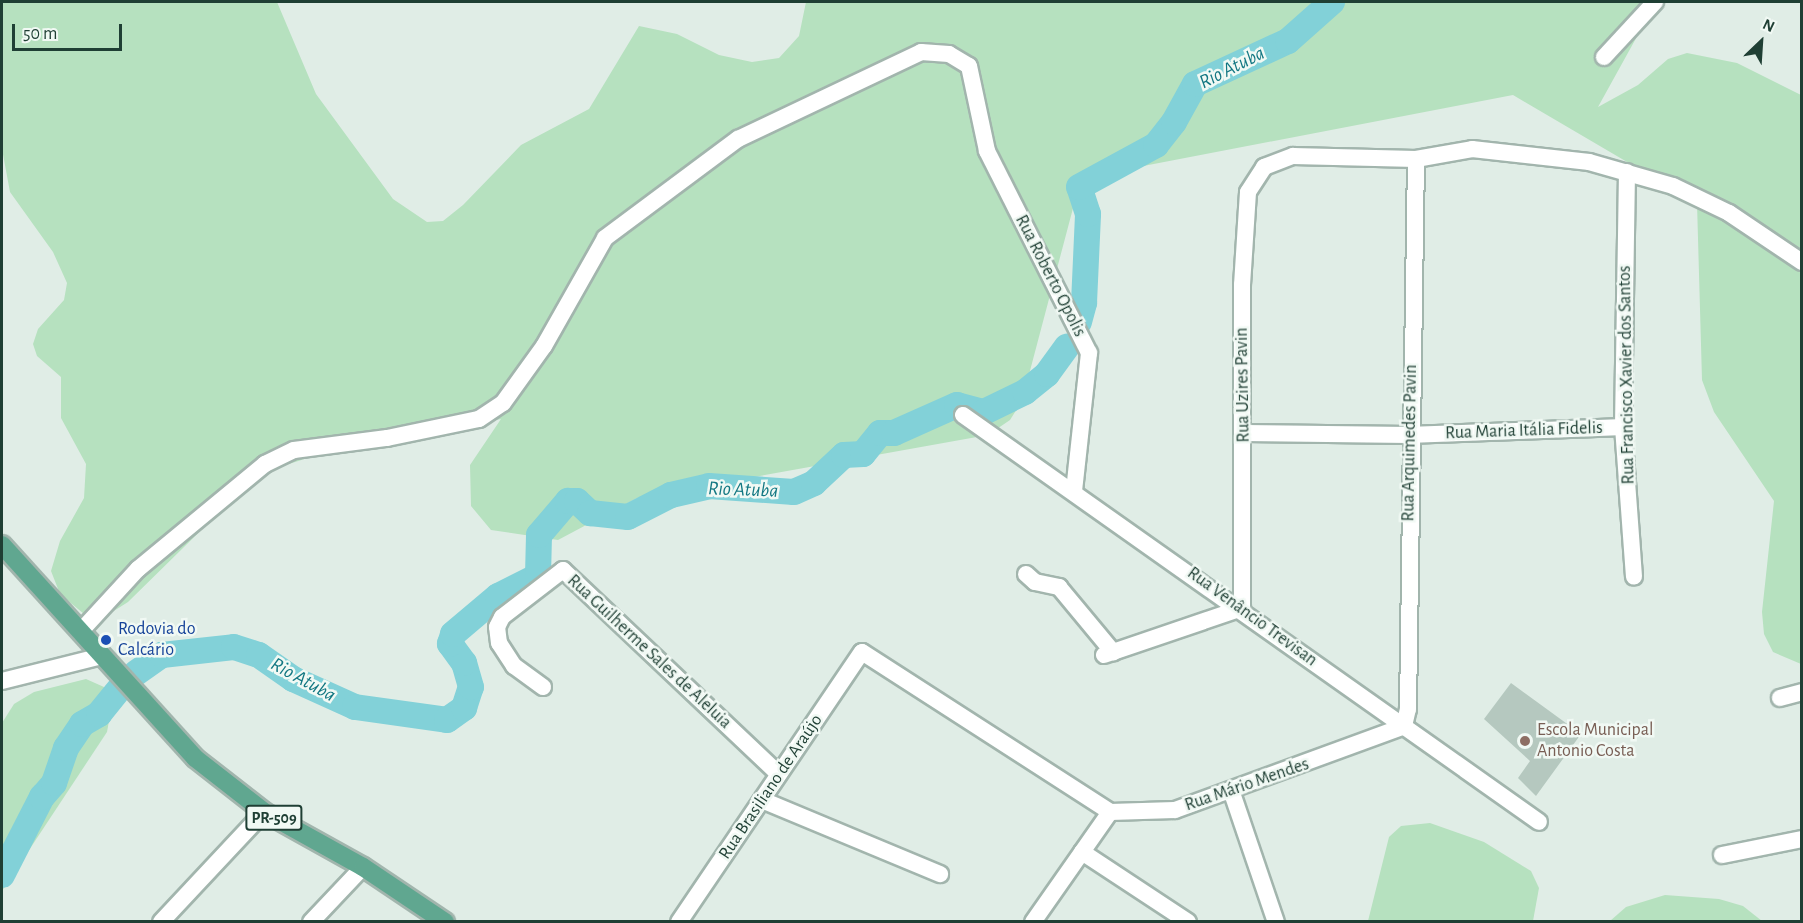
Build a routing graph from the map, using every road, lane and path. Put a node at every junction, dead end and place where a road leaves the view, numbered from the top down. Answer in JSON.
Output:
{"nodes":[{"id":1,"x":1655,"y":2,"type":"edge"},
{"id":2,"x":1604,"y":57,"type":"dead end"},
{"id":3,"x":1416,"y":159,"type":"junction"},
{"id":4,"x":1627,"y":172,"type":"junction"},
{"id":5,"x":1802,"y":262,"type":"edge"},
{"id":6,"x":963,"y":415,"type":"dead end"},
{"id":7,"x":1623,"y":427,"type":"junction"},
{"id":8,"x":1245,"y":433,"type":"junction"},
{"id":9,"x":1409,"y":435,"type":"junction"},
{"id":10,"x":1074,"y":492,"type":"junction"},
{"id":11,"x":2,"y":545,"type":"edge"},
{"id":12,"x":1026,"y":574,"type":"dead end"},
{"id":13,"x":1634,"y":577,"type":"dead end"},
{"id":14,"x":1242,"y":608,"type":"junction"},
{"id":15,"x":80,"y":632,"type":"junction"},
{"id":16,"x":102,"y":656,"type":"junction"},
{"id":17,"x":2,"y":681,"type":"edge"},
{"id":18,"x":543,"y":687,"type":"dead end"},
{"id":19,"x":1802,"y":692,"type":"edge"},
{"id":20,"x":1780,"y":698,"type":"dead end"},
{"id":21,"x":1404,"y":726,"type":"junction"},
{"id":22,"x":779,"y":774,"type":"junction"},
{"id":23,"x":1232,"y":793,"type":"junction"},
{"id":24,"x":762,"y":800,"type":"junction"},
{"id":25,"x":264,"y":812,"type":"junction"},
{"id":26,"x":1110,"y":812,"type":"junction"},
{"id":27,"x":1539,"y":822,"type":"dead end"},
{"id":28,"x":1802,"y":839,"type":"edge"},
{"id":29,"x":1082,"y":852,"type":"junction"},
{"id":30,"x":1722,"y":855,"type":"dead end"},
{"id":31,"x":363,"y":867,"type":"junction"},
{"id":32,"x":940,"y":874,"type":"dead end"},
{"id":33,"x":161,"y":921,"type":"edge"},
{"id":34,"x":311,"y":921,"type":"edge"},
{"id":35,"x":445,"y":921,"type":"edge"},
{"id":36,"x":679,"y":921,"type":"edge"},
{"id":37,"x":1034,"y":921,"type":"edge"},
{"id":38,"x":1188,"y":921,"type":"edge"},
{"id":39,"x":1276,"y":921,"type":"edge"}],
"edges":[{"from":1,"to":2,"type":"street"},
{"from":3,"to":4,"type":"street"},
{"from":3,"to":8,"type":"street","name":"Rua Uzires Pavin"},
{"from":3,"to":9,"type":"street","name":"Rua Arquimedes Pavin"},
{"from":4,"to":5,"type":"street"},
{"from":4,"to":7,"type":"street","name":"Rua Francisco Xavier dos Santos"},
{"from":6,"to":10,"type":"street","name":"Rua Venâncio Trevisan"},
{"from":7,"to":9,"type":"street","name":"Rua Maria Itália Fidelis"},
{"from":7,"to":13,"type":"street","name":"Rua Francisco Xavier dos Santos"},
{"from":8,"to":9,"type":"street","name":"Rua Maria Itália Fidelis"},
{"from":8,"to":14,"type":"street","name":"Rua Uzires Pavin"},
{"from":9,"to":21,"type":"street","name":"Rua Arquimedes Pavin"},
{"from":10,"to":14,"type":"street","name":"Rua Venâncio Trevisan"},
{"from":10,"to":15,"type":"street","name":"Rua Roberto Opolis"},
{"from":11,"to":15,"type":"main road","number":"PR-509"},
{"from":12,"to":14,"type":"street"},
{"from":14,"to":21,"type":"street","name":"Rua Venâncio Trevisan"},
{"from":15,"to":16,"type":"main road","number":"PR-509"},
{"from":16,"to":17,"type":"street"},
{"from":16,"to":25,"type":"main road","number":"PR-509"},
{"from":18,"to":22,"type":"street","name":"Rua Guilherme Sales de Aleluia"},
{"from":19,"to":20,"type":"street"},
{"from":21,"to":23,"type":"street","name":"Rua Mário Mendes"},
{"from":21,"to":27,"type":"street","name":"Rua Venâncio Trevisan"},
{"from":22,"to":24,"type":"street","name":"Rua Brasiliano de Araújo"},
{"from":22,"to":26,"type":"street","name":"Rua Brasiliano de Araújo"},
{"from":23,"to":26,"type":"street","name":"Rua Mário Mendes"},
{"from":23,"to":39,"type":"street"},
{"from":24,"to":32,"type":"street"},
{"from":24,"to":36,"type":"street","name":"Rua Brasiliano de Araújo"},
{"from":25,"to":31,"type":"main road","number":"PR-509"},
{"from":25,"to":33,"type":"street"},
{"from":26,"to":29,"type":"street"},
{"from":28,"to":30,"type":"street"},
{"from":29,"to":37,"type":"street"},
{"from":29,"to":38,"type":"street"},
{"from":31,"to":34,"type":"street"},
{"from":31,"to":35,"type":"main road","number":"PR-509"}]}
